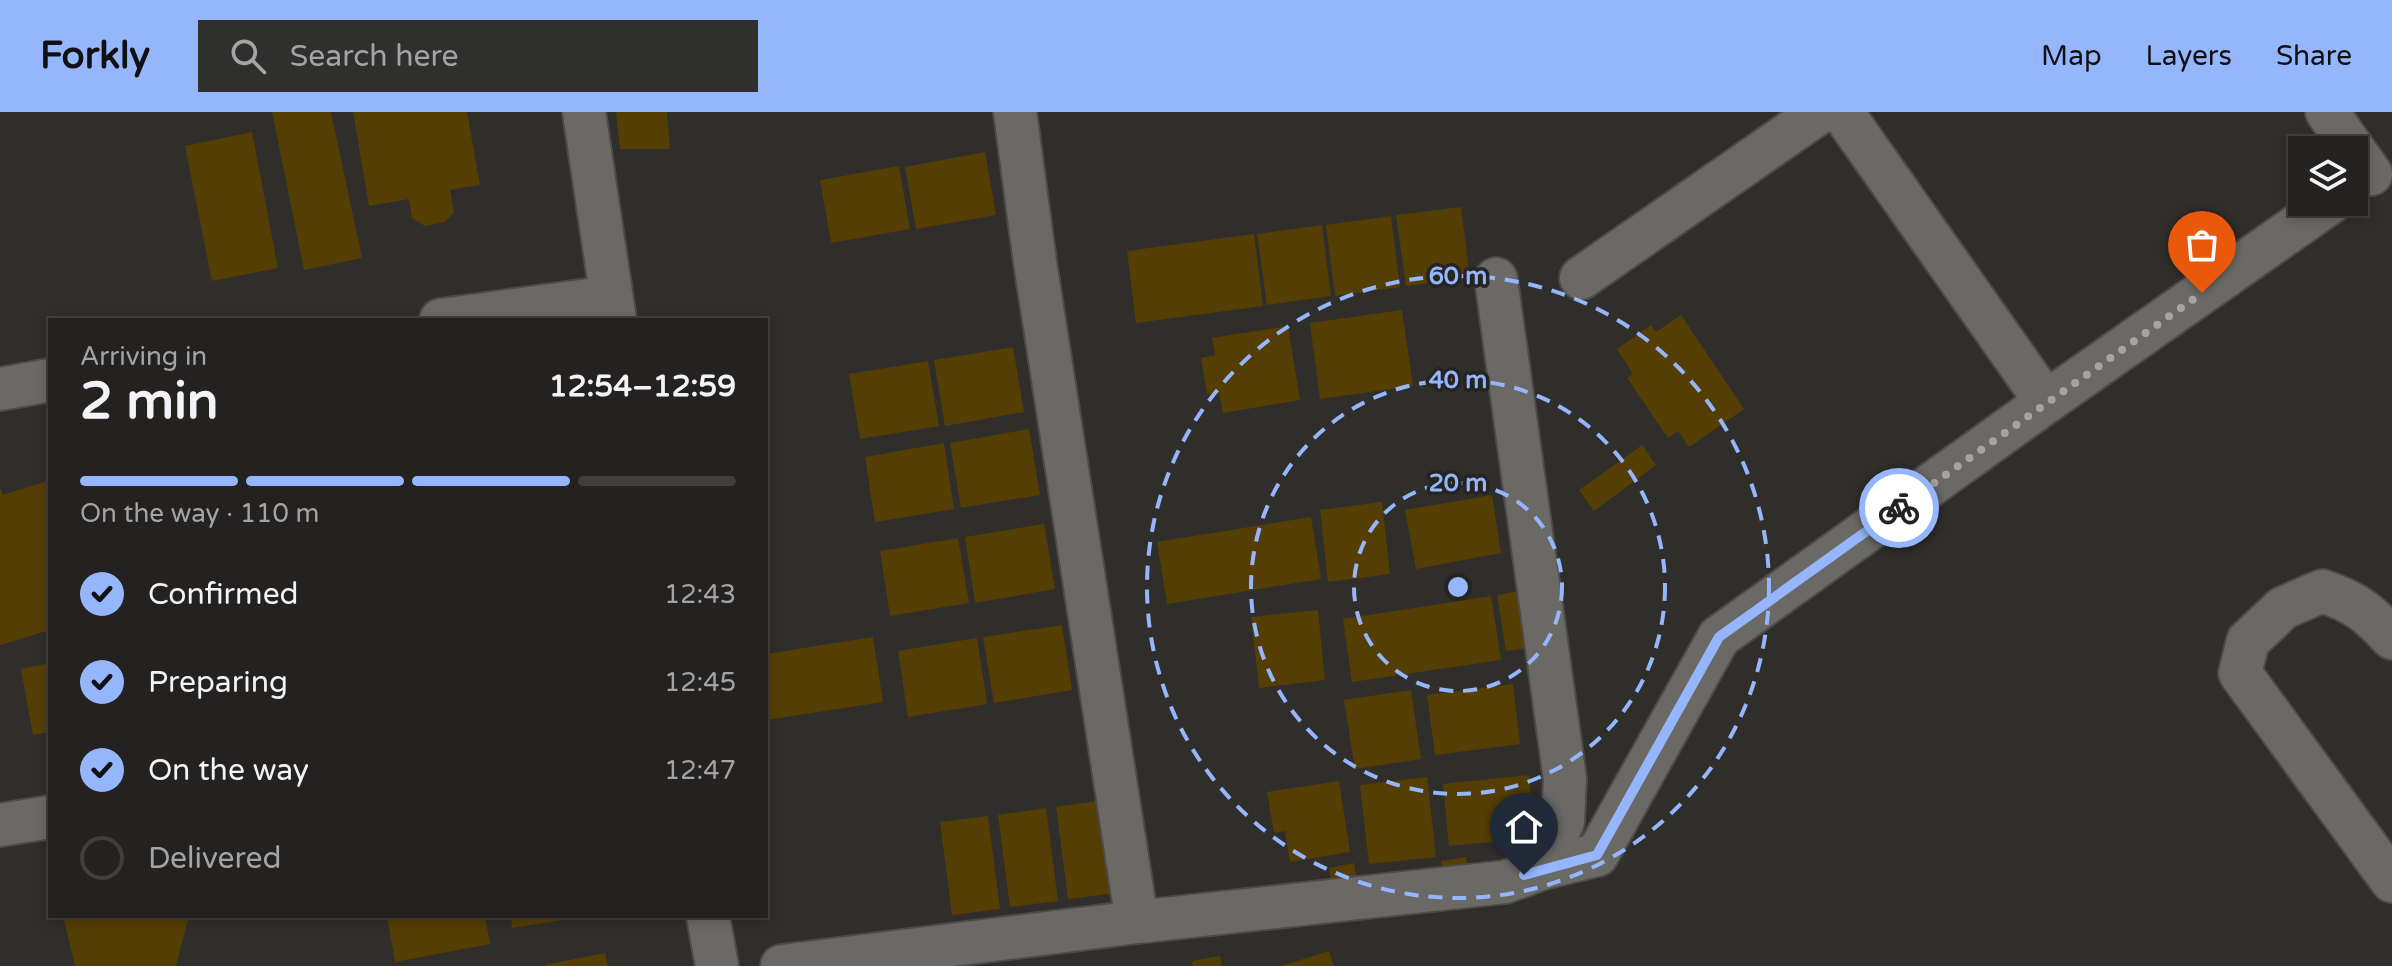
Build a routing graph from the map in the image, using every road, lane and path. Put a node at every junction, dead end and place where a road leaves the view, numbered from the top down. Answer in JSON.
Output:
{"nodes":[{"id":1,"x":584,"y":112,"type":"edge"},
{"id":2,"x":1015,"y":112,"type":"edge"},
{"id":3,"x":1820,"y":112,"type":"edge"},
{"id":4,"x":1842,"y":112,"type":"edge"},
{"id":5,"x":2327,"y":112,"type":"edge"},
{"id":6,"x":2372,"y":173,"type":"edge"},
{"id":7,"x":2311,"y":216,"type":"edge"},
{"id":8,"x":1581,"y":278,"type":"dead end"},
{"id":9,"x":1496,"y":279,"type":"dead end"},
{"id":10,"x":613,"y":309,"type":"edge"},
{"id":11,"x":472,"y":318,"type":"edge"},
{"id":12,"x":48,"y":380,"type":"edge"},
{"id":13,"x":0,"y":389,"type":"edge"},
{"id":14,"x":2046,"y":402,"type":"junction"},
{"id":15,"x":2392,"y":638,"type":"edge"},
{"id":16,"x":48,"y":817,"type":"edge"},
{"id":17,"x":0,"y":825,"type":"edge"},
{"id":18,"x":1543,"y":868,"type":"junction"},
{"id":19,"x":2392,"y":881,"type":"edge"},
{"id":20,"x":708,"y":918,"type":"edge"},
{"id":21,"x":1137,"y":922,"type":"junction"},
{"id":22,"x":717,"y":966,"type":"edge"},
{"id":23,"x":782,"y":966,"type":"edge"}],
"edges":[{"from":1,"to":10,"type":"street"},
{"from":2,"to":21,"type":"street"},
{"from":3,"to":8,"type":"street"},
{"from":4,"to":14,"type":"street"},
{"from":5,"to":6,"type":"street"},
{"from":7,"to":14,"type":"street"},
{"from":9,"to":18,"type":"street"},
{"from":10,"to":11,"type":"street"},
{"from":12,"to":13,"type":"street"},
{"from":14,"to":18,"type":"street"},
{"from":15,"to":19,"type":"street"},
{"from":16,"to":17,"type":"street"},
{"from":18,"to":21,"type":"street"},
{"from":20,"to":22,"type":"street"},
{"from":21,"to":23,"type":"street"}]}
